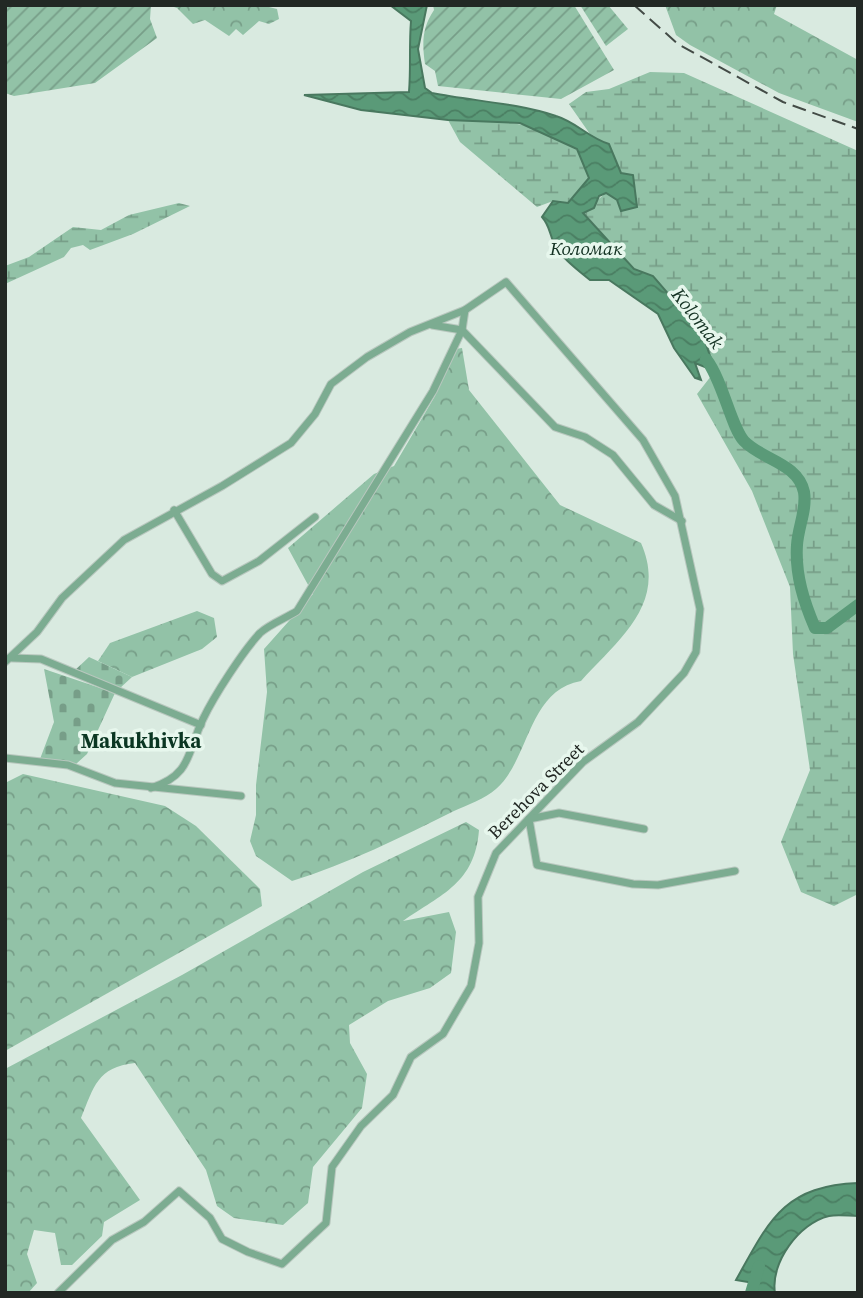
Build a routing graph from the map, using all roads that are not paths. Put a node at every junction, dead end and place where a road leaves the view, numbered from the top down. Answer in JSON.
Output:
{"nodes":[{"id":1,"x":465,"y":310,"type":"junction"},
{"id":2,"x":432,"y":325,"type":"junction"},
{"id":3,"x":462,"y":330,"type":"junction"},
{"id":4,"x":174,"y":510,"type":"junction"},
{"id":5,"x":314,"y":517,"type":"dead end"},
{"id":6,"x":682,"y":522,"type":"junction"},
{"id":7,"x":8,"y":660,"type":"edge"},
{"id":8,"x":201,"y":725,"type":"junction"},
{"id":9,"x":5,"y":758,"type":"edge"},
{"id":10,"x":151,"y":788,"type":"junction"},
{"id":11,"x":241,"y":796,"type":"dead end"},
{"id":12,"x":529,"y":819,"type":"junction"},
{"id":13,"x":644,"y":829,"type":"dead end"},
{"id":14,"x":735,"y":871,"type":"dead end"},
{"id":15,"x":58,"y":1293,"type":"edge"}],
"edges":[{"from":1,"to":2,"type":"street"},
{"from":1,"to":3,"type":"street"},
{"from":1,"to":6,"type":"street","name":"Berehova Street"},
{"from":2,"to":3,"type":"street"},
{"from":2,"to":4,"type":"street"},
{"from":3,"to":6,"type":"street"},
{"from":3,"to":8,"type":"street"},
{"from":4,"to":5,"type":"street"},
{"from":4,"to":7,"type":"street"},
{"from":6,"to":12,"type":"street","name":"Berehova Street"},
{"from":7,"to":8,"type":"street"},
{"from":8,"to":10,"type":"street"},
{"from":9,"to":10,"type":"street"},
{"from":10,"to":11,"type":"street"},
{"from":12,"to":13,"type":"street"},
{"from":12,"to":14,"type":"street"},
{"from":12,"to":15,"type":"street","name":"Berehova Street"}]}
